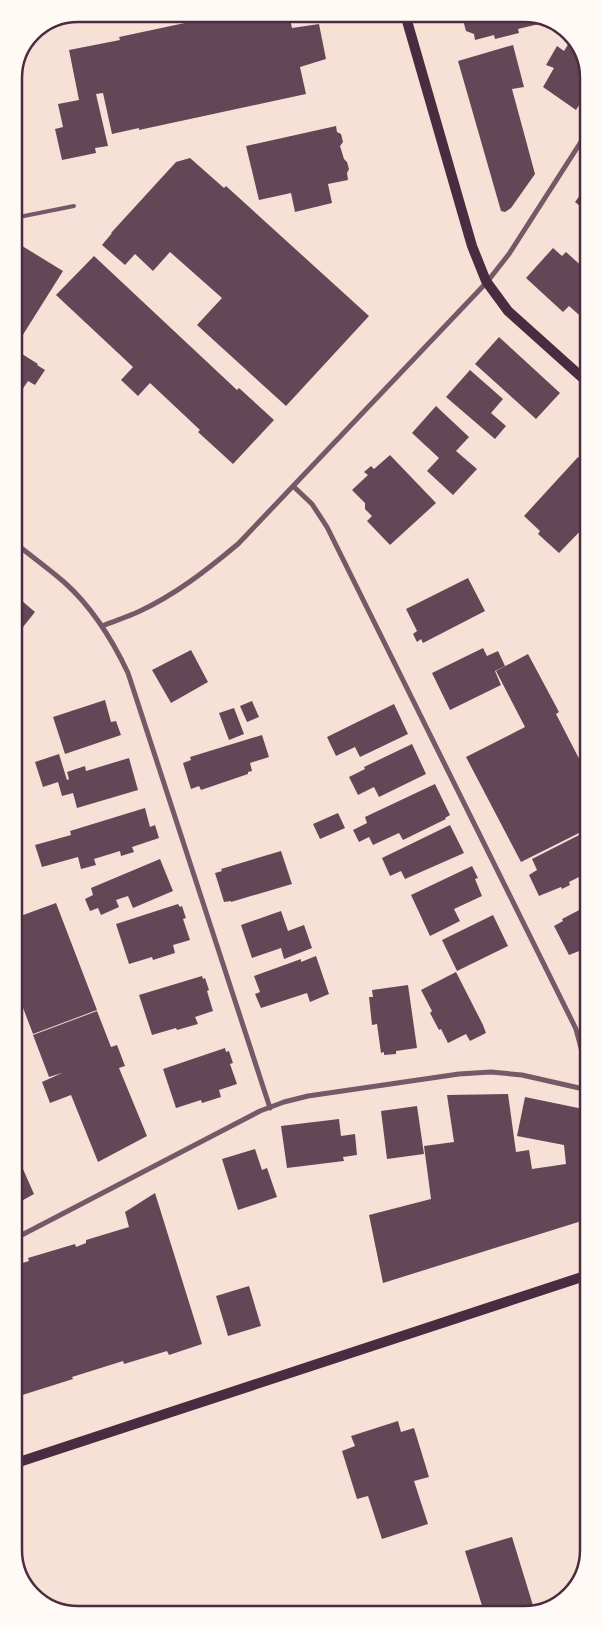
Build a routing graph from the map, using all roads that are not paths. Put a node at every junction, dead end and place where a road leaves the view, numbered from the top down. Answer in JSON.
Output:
{"nodes":[{"id":1,"x":408,"y":23,"type":"edge"},
{"id":2,"x":580,"y":143,"type":"edge"},
{"id":3,"x":74,"y":206,"type":"dead end"},
{"id":4,"x":23,"y":216,"type":"edge"},
{"id":5,"x":487,"y":282,"type":"junction"},
{"id":6,"x":580,"y":377,"type":"edge"},
{"id":7,"x":293,"y":486,"type":"junction"},
{"id":8,"x":23,"y":550,"type":"edge"},
{"id":9,"x":102,"y":626,"type":"junction"},
{"id":10,"x":580,"y":1041,"type":"edge"},
{"id":11,"x":580,"y":1089,"type":"edge"},
{"id":12,"x":270,"y":1108,"type":"junction"},
{"id":13,"x":22,"y":1235,"type":"edge"},
{"id":14,"x":580,"y":1278,"type":"edge"},
{"id":15,"x":22,"y":1461,"type":"edge"}],
"edges":[{"from":1,"to":5,"type":"main road"},
{"from":2,"to":5,"type":"street"},
{"from":3,"to":4,"type":"lane"},
{"from":5,"to":6,"type":"main road"},
{"from":5,"to":7,"type":"street"},
{"from":7,"to":9,"type":"street"},
{"from":7,"to":10,"type":"street"},
{"from":8,"to":9,"type":"street"},
{"from":9,"to":12,"type":"street"},
{"from":11,"to":12,"type":"street"},
{"from":12,"to":13,"type":"street"},
{"from":14,"to":15,"type":"main road"}]}
